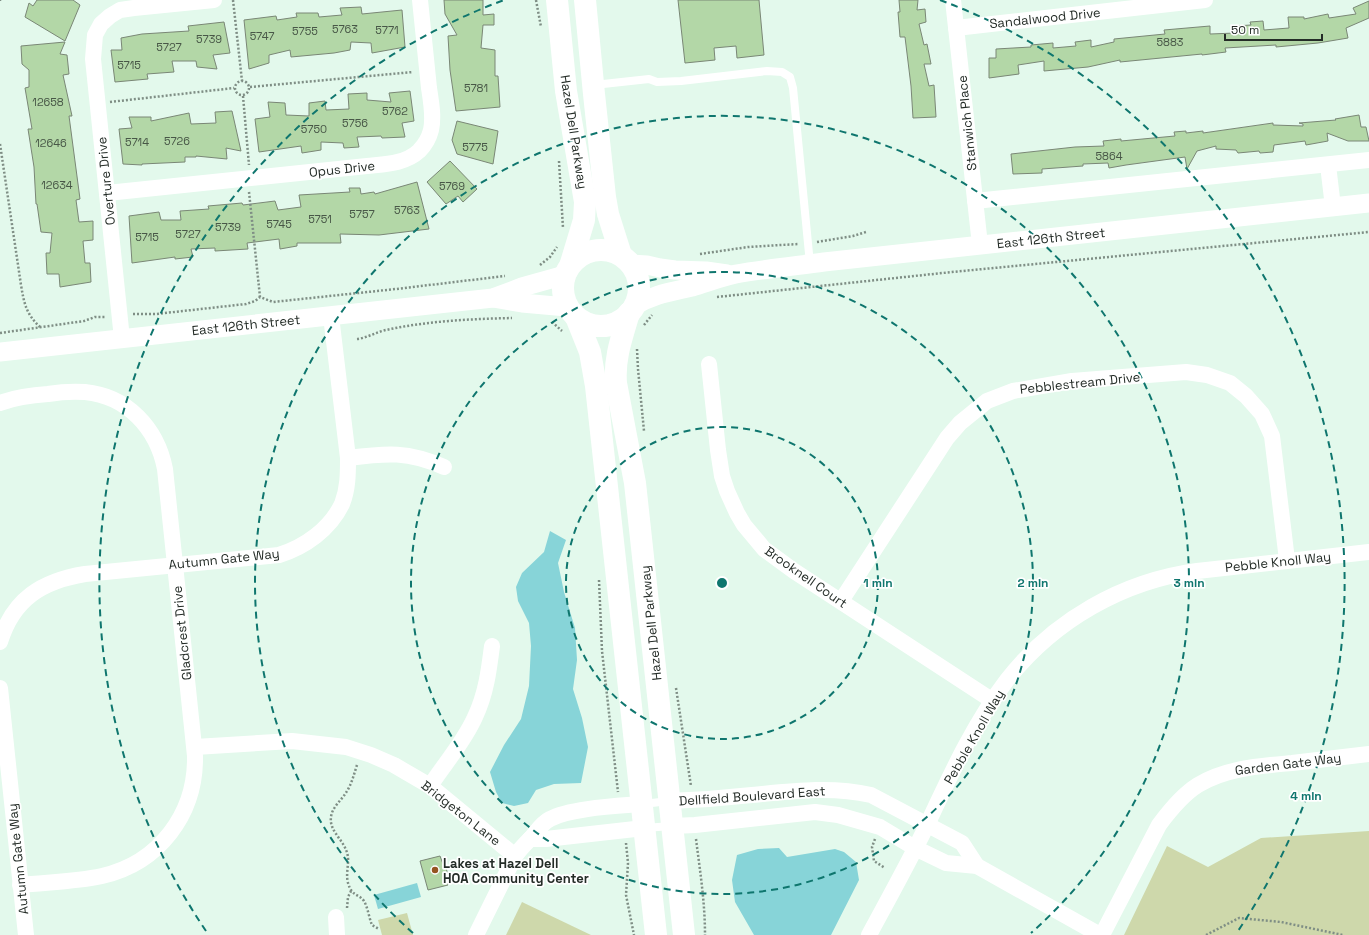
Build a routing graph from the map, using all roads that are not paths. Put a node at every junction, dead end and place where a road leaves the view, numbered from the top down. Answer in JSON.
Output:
{"nodes":[{"id":1,"x":214,"y":0,"type":"edge"},
{"id":2,"x":420,"y":0,"type":"edge"},
{"id":3,"x":557,"y":0,"type":"edge"},
{"id":4,"x":585,"y":0,"type":"edge"},
{"id":5,"x":953,"y":0,"type":"edge"},
{"id":6,"x":1205,"y":0,"type":"edge"},
{"id":7,"x":956,"y":28,"type":"junction"},
{"id":8,"x":593,"y":85,"type":"junction"},
{"id":9,"x":1369,"y":160,"type":"edge"},
{"id":10,"x":1328,"y":164,"type":"junction"},
{"id":11,"x":107,"y":193,"type":"junction"},
{"id":12,"x":975,"y":201,"type":"junction"},
{"id":13,"x":1369,"y":203,"type":"edge"},
{"id":14,"x":1333,"y":207,"type":"junction"},
{"id":15,"x":980,"y":245,"type":"junction"},
{"id":16,"x":626,"y":259,"type":"junction"},
{"id":17,"x":810,"y":264,"type":"junction"},
{"id":18,"x":568,"y":269,"type":"junction"},
{"id":19,"x":734,"y":274,"type":"junction"},
{"id":20,"x":493,"y":298,"type":"junction"},
{"id":21,"x":636,"y":315,"type":"junction"},
{"id":22,"x":331,"y":316,"type":"junction"},
{"id":23,"x":569,"y":319,"type":"junction"},
{"id":24,"x":122,"y":339,"type":"junction"},
{"id":25,"x":0,"y":352,"type":"edge"},
{"id":26,"x":709,"y":364,"type":"dead end"},
{"id":27,"x":0,"y":403,"type":"edge"},
{"id":28,"x":348,"y":458,"type":"junction"},
{"id":29,"x":444,"y":467,"type":"dead end"},
{"id":30,"x":1369,"y":552,"type":"edge"},
{"id":31,"x":1287,"y":560,"type":"junction"},
{"id":32,"x":175,"y":565,"type":"junction"},
{"id":33,"x":841,"y":602,"type":"junction"},
{"id":34,"x":0,"y":642,"type":"edge"},
{"id":35,"x":492,"y":646,"type":"dead end"},
{"id":36,"x":0,"y":688,"type":"edge"},
{"id":37,"x":993,"y":701,"type":"junction"},
{"id":38,"x":195,"y":748,"type":"junction"},
{"id":39,"x":1369,"y":754,"type":"edge"},
{"id":40,"x":430,"y":786,"type":"junction"},
{"id":41,"x":670,"y":801,"type":"junction"},
{"id":42,"x":642,"y":804,"type":"junction"},
{"id":43,"x":927,"y":824,"type":"junction"},
{"id":44,"x":673,"y":826,"type":"junction"},
{"id":45,"x":644,"y":828,"type":"junction"},
{"id":46,"x":530,"y":839,"type":"junction"},
{"id":47,"x":914,"y":848,"type":"junction"},
{"id":48,"x":515,"y":856,"type":"junction"},
{"id":49,"x":977,"y":866,"type":"junction"},
{"id":50,"x":20,"y":885,"type":"junction"},
{"id":51,"x":341,"y":914,"type":"road end"},
{"id":52,"x":26,"y":935,"type":"edge"},
{"id":53,"x":337,"y":935,"type":"edge"},
{"id":54,"x":476,"y":935,"type":"edge"},
{"id":55,"x":656,"y":935,"type":"edge"},
{"id":56,"x":684,"y":935,"type":"edge"},
{"id":57,"x":869,"y":935,"type":"edge"},
{"id":58,"x":1101,"y":935,"type":"edge"}],
"edges":[{"from":1,"to":11,"type":"street","name":"Overture Drive"},
{"from":2,"to":11,"type":"street","name":"Opus Drive"},
{"from":3,"to":18,"type":"main road","name":"Hazel Dell Parkway"},
{"from":4,"to":8,"type":"main road","name":"Hazel Dell Parkway"},
{"from":5,"to":7,"type":"street","name":"Stanwich Place"},
{"from":6,"to":7,"type":"street","name":"Sandalwood Drive"},
{"from":7,"to":12,"type":"street","name":"Stanwich Place"},
{"from":8,"to":16,"type":"main road","name":"Hazel Dell Parkway"},
{"from":8,"to":17,"type":"lane"},
{"from":9,"to":10,"type":"street"},
{"from":10,"to":12,"type":"street"},
{"from":10,"to":14,"type":"street"},
{"from":11,"to":24,"type":"street","name":"Overture Drive"},
{"from":12,"to":15,"type":"street","name":"Stanwich Place"},
{"from":13,"to":14,"type":"street","name":"East 126th Street"},
{"from":14,"to":15,"type":"street","name":"East 126th Street"},
{"from":15,"to":17,"type":"street","name":"East 126th Street"},
{"from":16,"to":18,"type":"main road"},
{"from":16,"to":19,"type":"street","name":"East 126th Street"},
{"from":16,"to":21,"type":"main road"},
{"from":17,"to":19,"type":"street","name":"East 126th Street"},
{"from":18,"to":20,"type":"street","name":"East 126th Street"},
{"from":18,"to":23,"type":"main road"},
{"from":19,"to":21,"type":"street","name":"East 126th Street"},
{"from":20,"to":22,"type":"street","name":"East 126th Street"},
{"from":20,"to":23,"type":"street","name":"East 126th Street"},
{"from":21,"to":23,"type":"main road"},
{"from":21,"to":41,"type":"main road","name":"Hazel Dell Parkway"},
{"from":22,"to":24,"type":"street","name":"East 126th Street"},
{"from":22,"to":28,"type":"street","name":"Autumn Gate Way"},
{"from":23,"to":42,"type":"main road"},
{"from":24,"to":25,"type":"street","name":"East 126th Street"},
{"from":26,"to":33,"type":"street","name":"Brooknell Court"},
{"from":27,"to":32,"type":"street","name":"Gladcrest Drive"},
{"from":28,"to":29,"type":"street"},
{"from":28,"to":32,"type":"street","name":"Autumn Gate Way"},
{"from":30,"to":31,"type":"street","name":"Pebble Knoll Way"},
{"from":31,"to":33,"type":"street","name":"Pebblestream Drive"},
{"from":31,"to":37,"type":"street","name":"Pebble Knoll Way"},
{"from":32,"to":34,"type":"street","name":"Autumn Gate Way"},
{"from":32,"to":38,"type":"street","name":"Gladcrest Drive"},
{"from":33,"to":37,"type":"street","name":"Brooknell Court"},
{"from":35,"to":40,"type":"street"},
{"from":36,"to":50,"type":"street","name":"Autumn Gate Way"},
{"from":37,"to":43,"type":"street","name":"Pebble Knoll Way"},
{"from":38,"to":40,"type":"street","name":"Bridgeton Lane"},
{"from":38,"to":50,"type":"street","name":"Gladcrest Drive"},
{"from":39,"to":58,"type":"street","name":"Garden Gate Way"},
{"from":40,"to":48,"type":"street","name":"Bridgeton Lane"},
{"from":41,"to":42,"type":"lane"},
{"from":41,"to":43,"type":"street","name":"Dellfield Boulevard East"},
{"from":41,"to":44,"type":"main road","name":"Hazel Dell Parkway"},
{"from":42,"to":45,"type":"main road"},
{"from":42,"to":46,"type":"street"},
{"from":43,"to":47,"type":"street","name":"Pebble Knoll Way"},
{"from":43,"to":49,"type":"street","name":"Dellfield Boulevard East"},
{"from":44,"to":45,"type":"lane"},
{"from":44,"to":47,"type":"street","name":"Dellfield Boulevard East"},
{"from":44,"to":56,"type":"main road","name":"Hazel Dell Parkway"},
{"from":45,"to":46,"type":"street"},
{"from":45,"to":55,"type":"main road"},
{"from":46,"to":48,"type":"street"},
{"from":47,"to":49,"type":"street","name":"Dellfield Boulevard East"},
{"from":47,"to":57,"type":"street","name":"Pebble Knoll Way"},
{"from":48,"to":54,"type":"street"},
{"from":49,"to":58,"type":"street","name":"Dellfield Boulevard East"},
{"from":50,"to":52,"type":"street","name":"Autumn Gate Way"},
{"from":51,"to":53,"type":"street"}]}
